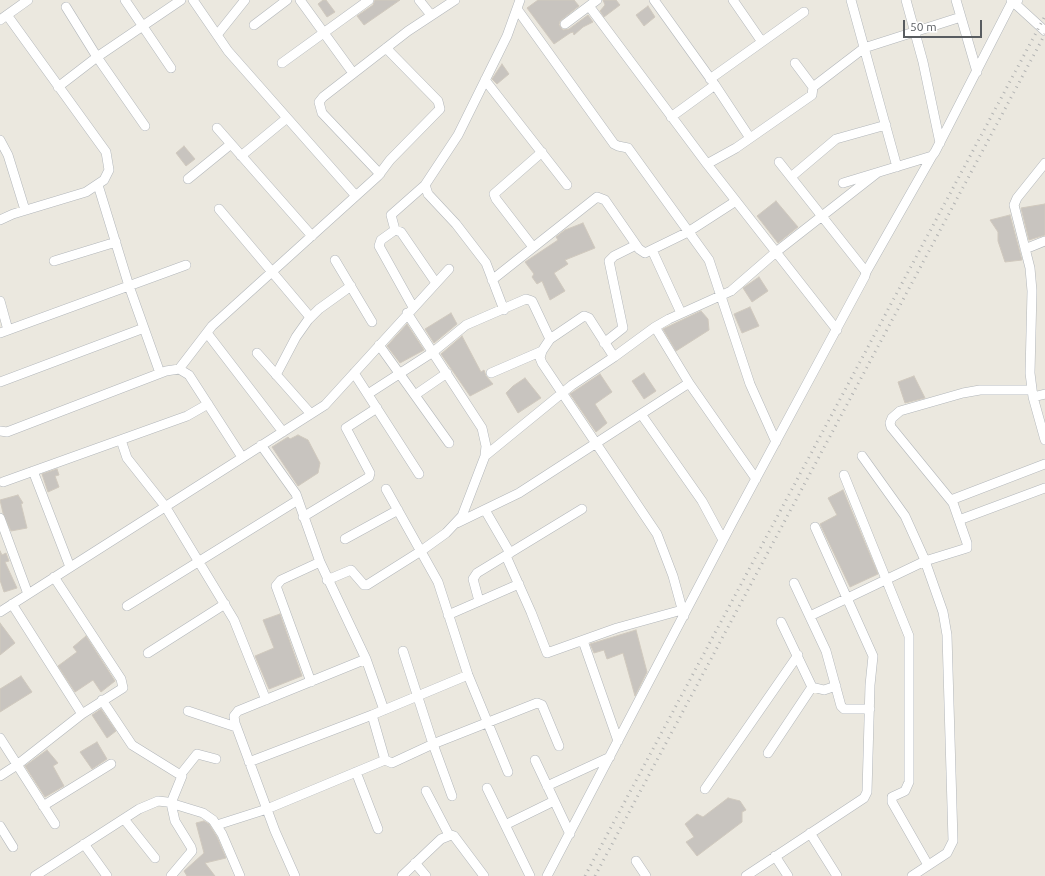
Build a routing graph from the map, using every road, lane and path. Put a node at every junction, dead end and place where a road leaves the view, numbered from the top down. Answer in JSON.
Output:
{"nodes":[{"id":1,"x":28,"y":0,"type":"edge"},
{"id":2,"x":125,"y":0,"type":"edge"},
{"id":3,"x":181,"y":0,"type":"edge"},
{"id":4,"x":193,"y":0,"type":"edge"},
{"id":5,"x":245,"y":0,"type":"edge"},
{"id":6,"x":287,"y":0,"type":"edge"},
{"id":7,"x":300,"y":0,"type":"edge"},
{"id":8,"x":369,"y":0,"type":"edge"},
{"id":9,"x":419,"y":0,"type":"edge"},
{"id":10,"x":455,"y":0,"type":"edge"},
{"id":11,"x":597,"y":0,"type":"edge"},
{"id":12,"x":654,"y":0,"type":"edge"},
{"id":13,"x":733,"y":0,"type":"edge"},
{"id":14,"x":851,"y":0,"type":"edge"},
{"id":15,"x":906,"y":0,"type":"edge"},
{"id":16,"x":956,"y":0,"type":"edge"},
{"id":17,"x":1013,"y":1,"type":"edge"},
{"id":18,"x":519,"y":4,"type":"edge"},
{"id":19,"x":589,"y":6,"type":"junction"},
{"id":20,"x":66,"y":7,"type":"dead end"},
{"id":21,"x":804,"y":12,"type":"dead end"},
{"id":22,"x":431,"y":16,"type":"junction"},
{"id":23,"x":4,"y":18,"type":"edge"},
{"id":24,"x":961,"y":18,"type":"junction"},
{"id":25,"x":565,"y":24,"type":"dead end"},
{"id":26,"x":254,"y":25,"type":"dead end"},
{"id":27,"x":144,"y":26,"type":"junction"},
{"id":28,"x":1045,"y":32,"type":"edge"},
{"id":29,"x":915,"y":33,"type":"junction"},
{"id":30,"x":324,"y":34,"type":"junction"},
{"id":31,"x":217,"y":35,"type":"junction"},
{"id":32,"x":762,"y":42,"type":"junction"},
{"id":33,"x":386,"y":48,"type":"junction"},
{"id":34,"x":864,"y":48,"type":"junction"},
{"id":35,"x":97,"y":57,"type":"junction"},
{"id":36,"x":282,"y":63,"type":"dead end"},
{"id":37,"x":795,"y":63,"type":"dead end"},
{"id":38,"x":171,"y":68,"type":"dead end"},
{"id":39,"x":977,"y":72,"type":"junction"},
{"id":40,"x":353,"y":73,"type":"junction"},
{"id":41,"x":485,"y":80,"type":"junction"},
{"id":42,"x":712,"y":82,"type":"junction"},
{"id":43,"x":58,"y":87,"type":"junction"},
{"id":44,"x":813,"y":87,"type":"junction"},
{"id":45,"x":671,"y":117,"type":"junction"},
{"id":46,"x":287,"y":118,"type":"junction"},
{"id":47,"x":886,"y":125,"type":"junction"},
{"id":48,"x":145,"y":126,"type":"dead end"},
{"id":49,"x":217,"y":128,"type":"dead end"},
{"id":50,"x":750,"y":138,"type":"junction"},
{"id":51,"x":0,"y":140,"type":"edge"},
{"id":52,"x":940,"y":143,"type":"junction"},
{"id":53,"x":231,"y":144,"type":"junction"},
{"id":54,"x":542,"y":152,"type":"junction"},
{"id":55,"x":241,"y":156,"type":"junction"},
{"id":56,"x":932,"y":156,"type":"junction"},
{"id":57,"x":778,"y":162,"type":"dead end"},
{"id":58,"x":1045,"y":163,"type":"edge"},
{"id":59,"x":707,"y":164,"type":"junction"},
{"id":60,"x":897,"y":167,"type":"junction"},
{"id":61,"x":877,"y":173,"type":"junction"},
{"id":62,"x":380,"y":174,"type":"junction"},
{"id":63,"x":791,"y":177,"type":"junction"},
{"id":64,"x":188,"y":179,"type":"dead end"},
{"id":65,"x":843,"y":182,"type":"dead end"},
{"id":66,"x":98,"y":185,"type":"junction"},
{"id":67,"x":425,"y":185,"type":"junction"},
{"id":68,"x":567,"y":185,"type":"dead end"},
{"id":69,"x":356,"y":196,"type":"junction"},
{"id":70,"x":736,"y":201,"type":"junction"},
{"id":71,"x":219,"y":209,"type":"dead end"},
{"id":72,"x":25,"y":210,"type":"junction"},
{"id":73,"x":822,"y":216,"type":"junction"},
{"id":74,"x":0,"y":220,"type":"edge"},
{"id":75,"x":395,"y":230,"type":"junction"},
{"id":76,"x":688,"y":232,"type":"junction"},
{"id":77,"x":312,"y":236,"type":"junction"},
{"id":78,"x":1045,"y":241,"type":"edge"},
{"id":79,"x":116,"y":242,"type":"junction"},
{"id":80,"x":636,"y":245,"type":"junction"},
{"id":81,"x":533,"y":247,"type":"junction"},
{"id":82,"x":1025,"y":249,"type":"junction"},
{"id":83,"x":652,"y":250,"type":"junction"},
{"id":84,"x":776,"y":252,"type":"junction"},
{"id":85,"x":335,"y":260,"type":"dead end"},
{"id":86,"x":54,"y":261,"type":"dead end"},
{"id":87,"x":186,"y":265,"type":"dead end"},
{"id":88,"x":449,"y":269,"type":"dead end"},
{"id":89,"x":272,"y":272,"type":"junction"},
{"id":90,"x":866,"y":272,"type":"junction"},
{"id":91,"x":492,"y":280,"type":"junction"},
{"id":92,"x":436,"y":283,"type":"junction"},
{"id":93,"x":129,"y":286,"type":"junction"},
{"id":94,"x":351,"y":286,"type":"junction"},
{"id":95,"x":721,"y":295,"type":"junction"},
{"id":96,"x":0,"y":301,"type":"edge"},
{"id":97,"x":410,"y":310,"type":"junction"},
{"id":98,"x":504,"y":310,"type":"junction"},
{"id":99,"x":681,"y":313,"type":"junction"},
{"id":100,"x":310,"y":317,"type":"junction"},
{"id":101,"x":372,"y":322,"type":"dead end"},
{"id":102,"x":655,"y":327,"type":"junction"},
{"id":103,"x":144,"y":328,"type":"junction"},
{"id":104,"x":837,"y":330,"type":"junction"},
{"id":105,"x":4,"y":331,"type":"edge"},
{"id":106,"x":207,"y":333,"type":"junction"},
{"id":107,"x":550,"y":340,"type":"junction"},
{"id":108,"x":604,"y":343,"type":"junction"},
{"id":109,"x":379,"y":345,"type":"junction"},
{"id":110,"x":542,"y":351,"type":"junction"},
{"id":111,"x":433,"y":352,"type":"junction"},
{"id":112,"x":257,"y":353,"type":"dead end"},
{"id":113,"x":614,"y":357,"type":"junction"},
{"id":114,"x":179,"y":370,"type":"junction"},
{"id":115,"x":160,"y":373,"type":"junction"},
{"id":116,"x":354,"y":373,"type":"junction"},
{"id":117,"x":399,"y":373,"type":"junction"},
{"id":118,"x":447,"y":373,"type":"junction"},
{"id":119,"x":491,"y":373,"type":"dead end"},
{"id":120,"x":276,"y":375,"type":"junction"},
{"id":121,"x":0,"y":382,"type":"edge"},
{"id":122,"x":689,"y":383,"type":"junction"},
{"id":123,"x":368,"y":394,"type":"junction"},
{"id":124,"x":563,"y":394,"type":"junction"},
{"id":125,"x":1032,"y":394,"type":"junction"},
{"id":126,"x":1045,"y":394,"type":"edge"},
{"id":127,"x":415,"y":395,"type":"junction"},
{"id":128,"x":208,"y":404,"type":"junction"},
{"id":129,"x":377,"y":408,"type":"junction"},
{"id":130,"x":311,"y":414,"type":"junction"},
{"id":131,"x":641,"y":414,"type":"junction"},
{"id":132,"x":0,"y":430,"type":"edge"},
{"id":133,"x":283,"y":432,"type":"junction"},
{"id":134,"x":121,"y":440,"type":"junction"},
{"id":135,"x":1045,"y":440,"type":"edge"},
{"id":136,"x":776,"y":442,"type":"junction"},
{"id":137,"x":449,"y":443,"type":"dead end"},
{"id":138,"x":595,"y":444,"type":"junction"},
{"id":139,"x":261,"y":445,"type":"junction"},
{"id":140,"x":485,"y":456,"type":"junction"},
{"id":141,"x":862,"y":456,"type":"dead end"},
{"id":142,"x":242,"y":457,"type":"junction"},
{"id":143,"x":1045,"y":464,"type":"edge"},
{"id":144,"x":33,"y":471,"type":"junction"},
{"id":145,"x":419,"y":474,"type":"dead end"},
{"id":146,"x":844,"y":475,"type":"dead end"},
{"id":147,"x":756,"y":479,"type":"junction"},
{"id":148,"x":3,"y":482,"type":"dead end"},
{"id":149,"x":1045,"y":488,"type":"edge"},
{"id":150,"x":386,"y":489,"type":"dead end"},
{"id":151,"x":298,"y":500,"type":"junction"},
{"id":152,"x":951,"y":500,"type":"junction"},
{"id":153,"x":165,"y":506,"type":"junction"},
{"id":154,"x":582,"y":509,"type":"dead end"},
{"id":155,"x":398,"y":510,"type":"junction"},
{"id":156,"x":485,"y":510,"type":"junction"},
{"id":157,"x":303,"y":517,"type":"junction"},
{"id":158,"x":0,"y":518,"type":"edge"},
{"id":159,"x":959,"y":520,"type":"junction"},
{"id":160,"x":456,"y":523,"type":"junction"},
{"id":161,"x":815,"y":527,"type":"dead end"},
{"id":162,"x":345,"y":539,"type":"dead end"},
{"id":163,"x":723,"y":540,"type":"junction"},
{"id":164,"x":421,"y":551,"type":"junction"},
{"id":165,"x":508,"y":554,"type":"junction"},
{"id":166,"x":199,"y":561,"type":"junction"},
{"id":167,"x":320,"y":562,"type":"junction"},
{"id":168,"x":925,"y":562,"type":"junction"},
{"id":169,"x":70,"y":566,"type":"junction"},
{"id":170,"x":54,"y":577,"type":"junction"},
{"id":171,"x":887,"y":579,"type":"junction"},
{"id":172,"x":327,"y":580,"type":"junction"},
{"id":173,"x":794,"y":583,"type":"dead end"},
{"id":174,"x":519,"y":584,"type":"junction"},
{"id":175,"x":28,"y":594,"type":"junction"},
{"id":176,"x":847,"y":597,"type":"junction"},
{"id":177,"x":479,"y":601,"type":"junction"},
{"id":178,"x":12,"y":604,"type":"junction"},
{"id":179,"x":225,"y":604,"type":"junction"},
{"id":180,"x":127,"y":606,"type":"dead end"},
{"id":181,"x":0,"y":612,"type":"edge"},
{"id":182,"x":683,"y":613,"type":"junction"},
{"id":183,"x":448,"y":615,"type":"junction"},
{"id":184,"x":810,"y":616,"type":"junction"},
{"id":185,"x":781,"y":622,"type":"dead end"},
{"id":186,"x":583,"y":641,"type":"junction"},
{"id":187,"x":403,"y":651,"type":"dead end"},
{"id":188,"x":148,"y":653,"type":"dead end"},
{"id":189,"x":798,"y":655,"type":"junction"},
{"id":190,"x":366,"y":659,"type":"junction"},
{"id":191,"x":468,"y":675,"type":"junction"},
{"id":192,"x":311,"y":682,"type":"junction"},
{"id":193,"x":836,"y":686,"type":"junction"},
{"id":194,"x":812,"y":687,"type":"junction"},
{"id":195,"x":417,"y":697,"type":"junction"},
{"id":196,"x":102,"y":700,"type":"junction"},
{"id":197,"x":266,"y":700,"type":"junction"},
{"id":198,"x":870,"y":709,"type":"junction"},
{"id":199,"x":384,"y":710,"type":"junction"},
{"id":200,"x":188,"y":712,"type":"dead end"},
{"id":201,"x":82,"y":714,"type":"junction"},
{"id":202,"x":372,"y":715,"type":"junction"},
{"id":203,"x":487,"y":722,"type":"junction"},
{"id":204,"x":236,"y":727,"type":"junction"},
{"id":205,"x":0,"y":738,"type":"edge"},
{"id":206,"x":618,"y":741,"type":"junction"},
{"id":207,"x":433,"y":744,"type":"junction"},
{"id":208,"x":559,"y":746,"type":"dead end"},
{"id":209,"x":768,"y":753,"type":"dead end"},
{"id":210,"x":610,"y":757,"type":"junction"},
{"id":211,"x":216,"y":759,"type":"dead end"},
{"id":212,"x":386,"y":760,"type":"junction"},
{"id":213,"x":535,"y":760,"type":"dead end"},
{"id":214,"x":249,"y":762,"type":"junction"},
{"id":215,"x":111,"y":764,"type":"dead end"},
{"id":216,"x":17,"y":765,"type":"junction"},
{"id":217,"x":356,"y":772,"type":"junction"},
{"id":218,"x":508,"y":772,"type":"dead end"},
{"id":219,"x":181,"y":774,"type":"junction"},
{"id":220,"x":0,"y":776,"type":"edge"},
{"id":221,"x":547,"y":786,"type":"junction"},
{"id":222,"x":487,"y":788,"type":"dead end"},
{"id":223,"x":705,"y":789,"type":"dead end"},
{"id":224,"x":426,"y":791,"type":"dead end"},
{"id":225,"x":452,"y":796,"type":"dead end"},
{"id":226,"x":554,"y":801,"type":"junction"},
{"id":227,"x":171,"y":803,"type":"junction"},
{"id":228,"x":43,"y":806,"type":"junction"},
{"id":229,"x":267,"y":809,"type":"junction"},
{"id":230,"x":124,"y":818,"type":"junction"},
{"id":231,"x":55,"y":824,"type":"dead end"},
{"id":232,"x":217,"y":825,"type":"junction"},
{"id":233,"x":505,"y":825,"type":"junction"},
{"id":234,"x":0,"y":826,"type":"edge"},
{"id":235,"x":378,"y":829,"type":"dead end"},
{"id":236,"x":810,"y":833,"type":"junction"},
{"id":237,"x":570,"y":834,"type":"junction"},
{"id":238,"x":449,"y":835,"type":"junction"},
{"id":239,"x":84,"y":844,"type":"junction"},
{"id":240,"x":14,"y":847,"type":"dead end"},
{"id":241,"x":775,"y":856,"type":"junction"},
{"id":242,"x":155,"y":858,"type":"dead end"},
{"id":243,"x":636,"y":861,"type":"dead end"},
{"id":244,"x":416,"y":863,"type":"junction"},
{"id":245,"x":928,"y":865,"type":"junction"},
{"id":246,"x":49,"y":872,"type":"edge"},
{"id":247,"x":175,"y":874,"type":"edge"},
{"id":248,"x":35,"y":876,"type":"edge"},
{"id":249,"x":107,"y":876,"type":"edge"},
{"id":250,"x":240,"y":876,"type":"edge"},
{"id":251,"x":295,"y":876,"type":"edge"},
{"id":252,"x":402,"y":876,"type":"edge"},
{"id":253,"x":426,"y":876,"type":"edge"},
{"id":254,"x":484,"y":876,"type":"edge"},
{"id":255,"x":530,"y":876,"type":"edge"},
{"id":256,"x":547,"y":876,"type":"edge"},
{"id":257,"x":646,"y":876,"type":"edge"},
{"id":258,"x":746,"y":876,"type":"edge"},
{"id":259,"x":788,"y":876,"type":"edge"},
{"id":260,"x":837,"y":876,"type":"edge"},
{"id":261,"x":912,"y":876,"type":"edge"}],
"edges":[{"from":1,"to":23,"type":"street"},
{"from":2,"to":27,"type":"street"},
{"from":3,"to":27,"type":"street"},
{"from":4,"to":31,"type":"street"},
{"from":5,"to":31,"type":"street"},
{"from":6,"to":26,"type":"street"},
{"from":7,"to":30,"type":"street"},
{"from":8,"to":30,"type":"street"},
{"from":9,"to":22,"type":"street"},
{"from":10,"to":22,"type":"street"},
{"from":11,"to":19,"type":"street"},
{"from":12,"to":42,"type":"street"},
{"from":13,"to":32,"type":"street"},
{"from":14,"to":34,"type":"street"},
{"from":15,"to":29,"type":"street"},
{"from":16,"to":24,"type":"street"},
{"from":17,"to":28,"type":"street"},
{"from":17,"to":39,"type":"street"},
{"from":18,"to":41,"type":"street"},
{"from":18,"to":76,"type":"street"},
{"from":19,"to":25,"type":"street"},
{"from":19,"to":45,"type":"street"},
{"from":20,"to":35,"type":"street"},
{"from":21,"to":32,"type":"street"},
{"from":22,"to":33,"type":"street"},
{"from":23,"to":43,"type":"street"},
{"from":24,"to":29,"type":"street"},
{"from":24,"to":39,"type":"street"},
{"from":27,"to":35,"type":"street"},
{"from":27,"to":38,"type":"street"},
{"from":29,"to":34,"type":"street"},
{"from":29,"to":52,"type":"street"},
{"from":30,"to":36,"type":"street"},
{"from":30,"to":40,"type":"street"},
{"from":31,"to":46,"type":"street"},
{"from":32,"to":42,"type":"street"},
{"from":33,"to":40,"type":"street"},
{"from":33,"to":62,"type":"street"},
{"from":34,"to":44,"type":"street"},
{"from":34,"to":47,"type":"street"},
{"from":35,"to":43,"type":"street"},
{"from":35,"to":48,"type":"street"},
{"from":37,"to":44,"type":"street"},
{"from":39,"to":52,"type":"street"},
{"from":40,"to":62,"type":"street"},
{"from":41,"to":54,"type":"street"},
{"from":41,"to":67,"type":"street"},
{"from":42,"to":45,"type":"street"},
{"from":42,"to":50,"type":"street"},
{"from":43,"to":66,"type":"street"},
{"from":44,"to":50,"type":"street"},
{"from":45,"to":59,"type":"street"},
{"from":46,"to":55,"type":"street"},
{"from":46,"to":69,"type":"street"},
{"from":47,"to":60,"type":"street"},
{"from":47,"to":63,"type":"street"},
{"from":49,"to":53,"type":"street"},
{"from":50,"to":59,"type":"street"},
{"from":51,"to":72,"type":"street"},
{"from":52,"to":56,"type":"street"},
{"from":53,"to":55,"type":"street"},
{"from":53,"to":64,"type":"street"},
{"from":54,"to":68,"type":"street"},
{"from":54,"to":81,"type":"street"},
{"from":55,"to":77,"type":"street"},
{"from":56,"to":60,"type":"street"},
{"from":56,"to":90,"type":"street"},
{"from":57,"to":63,"type":"street"},
{"from":58,"to":82,"type":"street"},
{"from":59,"to":70,"type":"street"},
{"from":60,"to":61,"type":"street"},
{"from":61,"to":65,"type":"street"},
{"from":61,"to":73,"type":"street"},
{"from":62,"to":69,"type":"street"},
{"from":63,"to":73,"type":"street"},
{"from":66,"to":72,"type":"street"},
{"from":66,"to":79,"type":"street"},
{"from":67,"to":75,"type":"street"},
{"from":67,"to":91,"type":"street"},
{"from":69,"to":77,"type":"street"},
{"from":70,"to":76,"type":"street"},
{"from":70,"to":84,"type":"street"},
{"from":71,"to":89,"type":"street"},
{"from":72,"to":74,"type":"street"},
{"from":73,"to":84,"type":"street"},
{"from":73,"to":90,"type":"street"},
{"from":75,"to":92,"type":"street"},
{"from":75,"to":97,"type":"street"},
{"from":76,"to":83,"type":"street"},
{"from":76,"to":95,"type":"street"},
{"from":77,"to":89,"type":"street"},
{"from":78,"to":82,"type":"street"},
{"from":79,"to":86,"type":"street"},
{"from":79,"to":93,"type":"street"},
{"from":80,"to":81,"type":"street"},
{"from":80,"to":83,"type":"street"},
{"from":80,"to":108,"type":"street"},
{"from":81,"to":91,"type":"street"},
{"from":82,"to":125,"type":"street"},
{"from":83,"to":99,"type":"street"},
{"from":84,"to":95,"type":"street"},
{"from":84,"to":104,"type":"street"},
{"from":85,"to":94,"type":"street"},
{"from":87,"to":93,"type":"street"},
{"from":88,"to":92,"type":"street"},
{"from":89,"to":100,"type":"street"},
{"from":89,"to":106,"type":"street"},
{"from":90,"to":104,"type":"street"},
{"from":91,"to":98,"type":"street"},
{"from":92,"to":97,"type":"street"},
{"from":93,"to":103,"type":"street"},
{"from":93,"to":105,"type":"street"},
{"from":94,"to":100,"type":"street"},
{"from":94,"to":101,"type":"street"},
{"from":95,"to":99,"type":"street"},
{"from":95,"to":136,"type":"street"},
{"from":96,"to":105,"type":"street"},
{"from":97,"to":109,"type":"street"},
{"from":97,"to":111,"type":"street"},
{"from":98,"to":107,"type":"street"},
{"from":98,"to":111,"type":"street"},
{"from":99,"to":102,"type":"street"},
{"from":100,"to":120,"type":"street"},
{"from":102,"to":113,"type":"street"},
{"from":102,"to":122,"type":"street"},
{"from":103,"to":115,"type":"street"},
{"from":103,"to":121,"type":"street"},
{"from":104,"to":136,"type":"street"},
{"from":106,"to":114,"type":"street"},
{"from":106,"to":133,"type":"street"},
{"from":107,"to":108,"type":"street"},
{"from":107,"to":110,"type":"street"},
{"from":108,"to":113,"type":"street"},
{"from":109,"to":116,"type":"street"},
{"from":109,"to":117,"type":"street"},
{"from":110,"to":119,"type":"street"},
{"from":110,"to":124,"type":"street"},
{"from":111,"to":117,"type":"street"},
{"from":111,"to":118,"type":"street"},
{"from":112,"to":120,"type":"street"},
{"from":113,"to":124,"type":"street"},
{"from":114,"to":115,"type":"street"},
{"from":114,"to":128,"type":"street"},
{"from":115,"to":132,"type":"street"},
{"from":116,"to":123,"type":"street"},
{"from":116,"to":130,"type":"street"},
{"from":117,"to":123,"type":"street"},
{"from":117,"to":127,"type":"street"},
{"from":118,"to":127,"type":"street"},
{"from":118,"to":140,"type":"street"},
{"from":120,"to":130,"type":"street"},
{"from":122,"to":131,"type":"street"},
{"from":122,"to":147,"type":"street"},
{"from":123,"to":129,"type":"street"},
{"from":124,"to":138,"type":"street"},
{"from":124,"to":140,"type":"street"},
{"from":125,"to":126,"type":"street"},
{"from":125,"to":135,"type":"street"},
{"from":125,"to":152,"type":"street"},
{"from":127,"to":137,"type":"street"},
{"from":128,"to":134,"type":"street"},
{"from":128,"to":142,"type":"street"},
{"from":129,"to":145,"type":"street"},
{"from":129,"to":157,"type":"street"},
{"from":130,"to":133,"type":"street"},
{"from":131,"to":138,"type":"street"},
{"from":131,"to":163,"type":"street"},
{"from":133,"to":139,"type":"street"},
{"from":134,"to":144,"type":"street"},
{"from":134,"to":153,"type":"street"},
{"from":136,"to":147,"type":"street"},
{"from":138,"to":156,"type":"street"},
{"from":138,"to":182,"type":"street"},
{"from":139,"to":142,"type":"street"},
{"from":139,"to":151,"type":"street"},
{"from":140,"to":160,"type":"street"},
{"from":141,"to":168,"type":"street"},
{"from":142,"to":153,"type":"street"},
{"from":143,"to":152,"type":"street"},
{"from":144,"to":148,"type":"street"},
{"from":144,"to":169,"type":"street"},
{"from":146,"to":171,"type":"street"},
{"from":147,"to":163,"type":"street"},
{"from":149,"to":159,"type":"street"},
{"from":150,"to":155,"type":"street"},
{"from":151,"to":157,"type":"street"},
{"from":151,"to":166,"type":"street"},
{"from":152,"to":159,"type":"street"},
{"from":153,"to":166,"type":"street"},
{"from":153,"to":169,"type":"street"},
{"from":154,"to":165,"type":"street"},
{"from":155,"to":162,"type":"street"},
{"from":155,"to":164,"type":"street"},
{"from":156,"to":160,"type":"street"},
{"from":156,"to":165,"type":"street"},
{"from":157,"to":167,"type":"street"},
{"from":158,"to":175,"type":"street"},
{"from":159,"to":168,"type":"street"},
{"from":160,"to":164,"type":"street"},
{"from":161,"to":176,"type":"street"},
{"from":163,"to":182,"type":"street"},
{"from":164,"to":172,"type":"street"},
{"from":164,"to":183,"type":"street"},
{"from":165,"to":174,"type":"street"},
{"from":165,"to":177,"type":"street"},
{"from":166,"to":179,"type":"street"},
{"from":166,"to":180,"type":"street"},
{"from":167,"to":172,"type":"street"},
{"from":167,"to":192,"type":"street"},
{"from":168,"to":171,"type":"street"},
{"from":168,"to":245,"type":"street"},
{"from":169,"to":170,"type":"street"},
{"from":170,"to":175,"type":"street"},
{"from":170,"to":196,"type":"street"},
{"from":171,"to":176,"type":"street"},
{"from":171,"to":245,"type":"street"},
{"from":172,"to":190,"type":"street"},
{"from":173,"to":184,"type":"street"},
{"from":174,"to":177,"type":"street"},
{"from":174,"to":186,"type":"street"},
{"from":175,"to":178,"type":"street"},
{"from":176,"to":184,"type":"street"},
{"from":176,"to":198,"type":"street"},
{"from":177,"to":183,"type":"street"},
{"from":178,"to":181,"type":"street"},
{"from":178,"to":201,"type":"street"},
{"from":179,"to":188,"type":"street"},
{"from":179,"to":197,"type":"street"},
{"from":182,"to":186,"type":"street"},
{"from":182,"to":206,"type":"street"},
{"from":183,"to":191,"type":"street"},
{"from":184,"to":193,"type":"street"},
{"from":185,"to":189,"type":"street"},
{"from":186,"to":206,"type":"street"},
{"from":187,"to":195,"type":"street"},
{"from":189,"to":194,"type":"street"},
{"from":189,"to":223,"type":"street"},
{"from":190,"to":192,"type":"street"},
{"from":190,"to":199,"type":"street"},
{"from":191,"to":195,"type":"street"},
{"from":191,"to":203,"type":"street"},
{"from":192,"to":197,"type":"street"},
{"from":193,"to":194,"type":"street"},
{"from":193,"to":198,"type":"street"},
{"from":194,"to":209,"type":"street"},
{"from":195,"to":199,"type":"street"},
{"from":195,"to":207,"type":"street"},
{"from":196,"to":201,"type":"street"},
{"from":196,"to":219,"type":"street"},
{"from":197,"to":204,"type":"street"},
{"from":198,"to":236,"type":"street"},
{"from":199,"to":202,"type":"street"},
{"from":200,"to":204,"type":"street"},
{"from":201,"to":216,"type":"street"},
{"from":202,"to":212,"type":"street"},
{"from":202,"to":214,"type":"street"},
{"from":203,"to":207,"type":"street"},
{"from":203,"to":208,"type":"street"},
{"from":203,"to":218,"type":"street"},
{"from":204,"to":214,"type":"street"},
{"from":205,"to":216,"type":"street"},
{"from":206,"to":210,"type":"street"},
{"from":207,"to":212,"type":"street"},
{"from":207,"to":225,"type":"street"},
{"from":210,"to":221,"type":"street"},
{"from":210,"to":237,"type":"street"},
{"from":211,"to":219,"type":"street"},
{"from":212,"to":217,"type":"street"},
{"from":213,"to":221,"type":"street"},
{"from":214,"to":229,"type":"street"},
{"from":215,"to":228,"type":"street"},
{"from":216,"to":220,"type":"street"},
{"from":216,"to":228,"type":"street"},
{"from":217,"to":229,"type":"street"},
{"from":217,"to":235,"type":"street"},
{"from":219,"to":227,"type":"street"},
{"from":221,"to":226,"type":"street"},
{"from":222,"to":233,"type":"street"},
{"from":224,"to":238,"type":"street"},
{"from":226,"to":233,"type":"street"},
{"from":226,"to":237,"type":"street"},
{"from":227,"to":230,"type":"street"},
{"from":227,"to":232,"type":"street"},
{"from":227,"to":247,"type":"street"},
{"from":228,"to":231,"type":"street"},
{"from":229,"to":232,"type":"street"},
{"from":229,"to":251,"type":"street"},
{"from":230,"to":239,"type":"street"},
{"from":230,"to":242,"type":"street"},
{"from":232,"to":250,"type":"street"},
{"from":233,"to":255,"type":"street"},
{"from":234,"to":240,"type":"street"},
{"from":236,"to":241,"type":"street"},
{"from":236,"to":260,"type":"street"},
{"from":237,"to":256,"type":"street"},
{"from":238,"to":244,"type":"street"},
{"from":238,"to":254,"type":"street"},
{"from":239,"to":246,"type":"street"},
{"from":239,"to":249,"type":"street"},
{"from":241,"to":258,"type":"street"},
{"from":241,"to":259,"type":"street"},
{"from":243,"to":257,"type":"street"},
{"from":244,"to":252,"type":"street"},
{"from":244,"to":253,"type":"street"},
{"from":245,"to":261,"type":"street"},
{"from":246,"to":248,"type":"street"}]}
